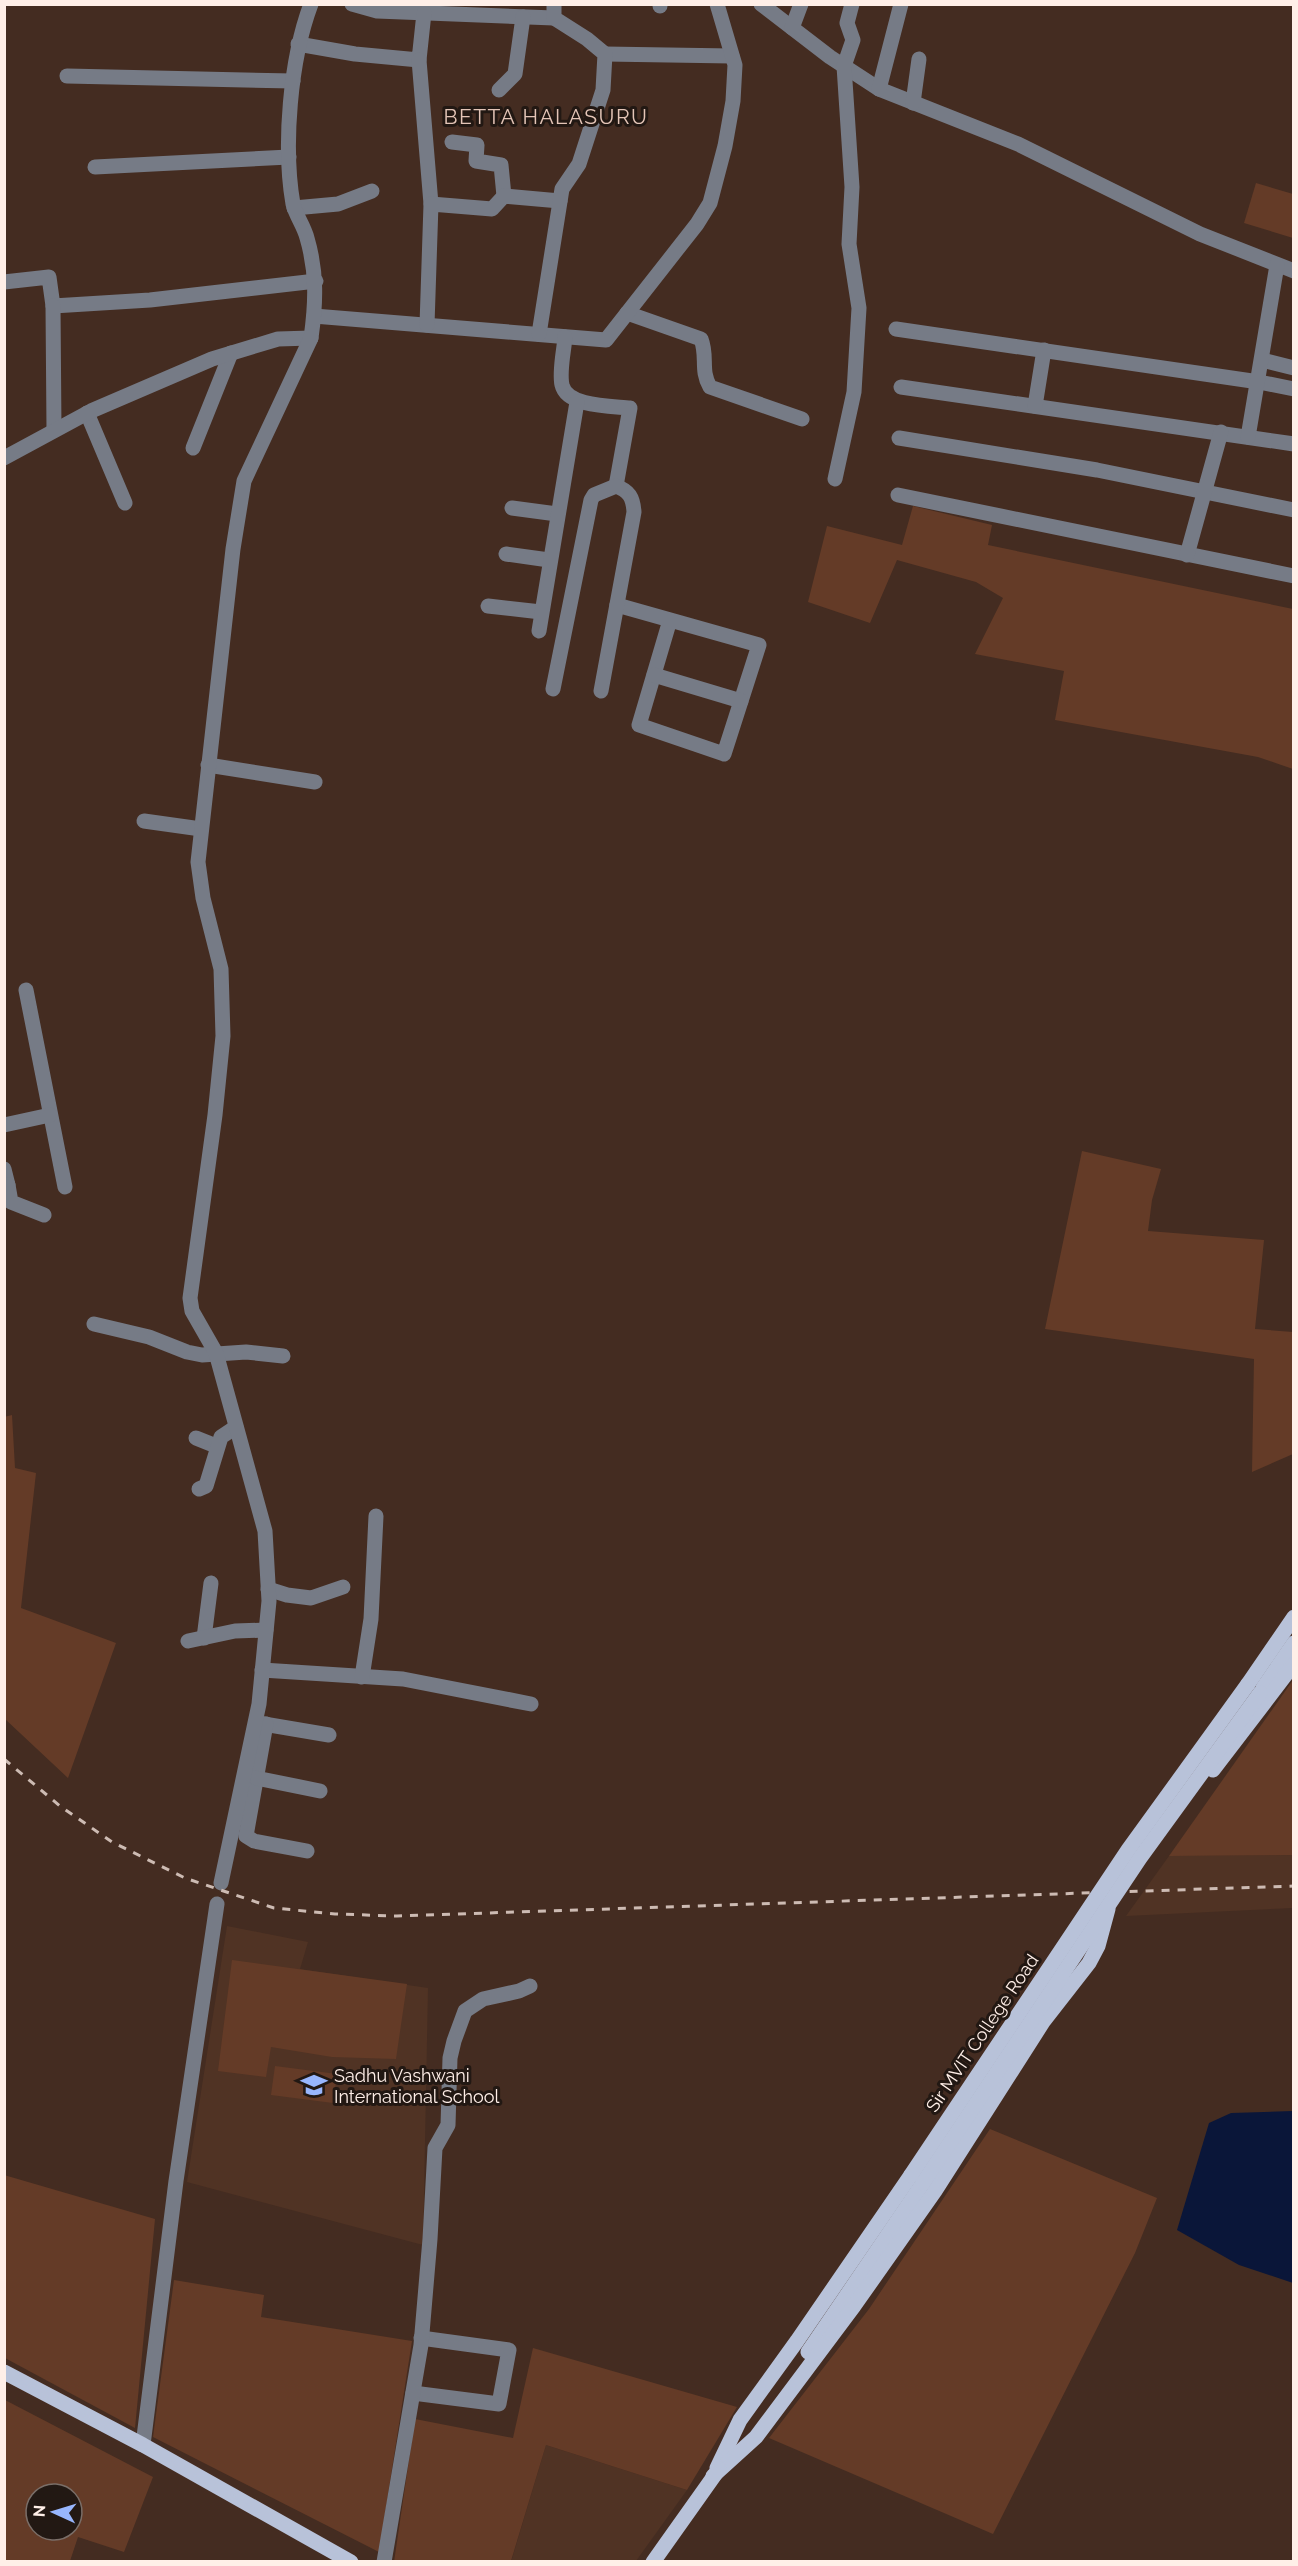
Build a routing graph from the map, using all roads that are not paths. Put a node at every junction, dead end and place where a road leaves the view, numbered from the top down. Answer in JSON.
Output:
{"nodes":[{"id":1,"x":311,"y":4,"type":"edge"},
{"id":2,"x":352,"y":4,"type":"edge"},
{"id":3,"x":717,"y":4,"type":"edge"},
{"id":4,"x":761,"y":4,"type":"edge"},
{"id":5,"x":801,"y":4,"type":"edge"},
{"id":6,"x":852,"y":4,"type":"edge"},
{"id":7,"x":901,"y":4,"type":"edge"},
{"id":8,"x":554,"y":11,"type":"edge"},
{"id":9,"x":424,"y":13,"type":"junction"},
{"id":10,"x":523,"y":17,"type":"junction"},
{"id":11,"x":792,"y":28,"type":"junction"},
{"id":12,"x":298,"y":44,"type":"junction"},
{"id":13,"x":605,"y":54,"type":"junction"},
{"id":14,"x":732,"y":56,"type":"junction"},
{"id":15,"x":920,"y":59,"type":"dead end"},
{"id":16,"x":419,"y":60,"type":"junction"},
{"id":17,"x":844,"y":66,"type":"junction"},
{"id":18,"x":67,"y":76,"type":"dead end"},
{"id":19,"x":293,"y":81,"type":"junction"},
{"id":20,"x":879,"y":89,"type":"junction"},
{"id":21,"x":500,"y":90,"type":"dead end"},
{"id":22,"x":913,"y":103,"type":"junction"},
{"id":23,"x":452,"y":142,"type":"dead end"},
{"id":24,"x":289,"y":157,"type":"junction"},
{"id":25,"x":95,"y":167,"type":"dead end"},
{"id":26,"x":372,"y":191,"type":"dead end"},
{"id":27,"x":504,"y":196,"type":"junction"},
{"id":28,"x":560,"y":201,"type":"junction"},
{"id":29,"x":431,"y":204,"type":"junction"},
{"id":30,"x":294,"y":208,"type":"junction"},
{"id":31,"x":1277,"y":265,"type":"junction"},
{"id":32,"x":1293,"y":271,"type":"edge"},
{"id":33,"x":316,"y":281,"type":"junction"},
{"id":34,"x":4,"y":282,"type":"edge"},
{"id":35,"x":53,"y":306,"type":"junction"},
{"id":36,"x":627,"y":313,"type":"junction"},
{"id":37,"x":314,"y":316,"type":"junction"},
{"id":38,"x":427,"y":325,"type":"junction"},
{"id":39,"x":896,"y":329,"type":"dead end"},
{"id":40,"x":539,"y":334,"type":"junction"},
{"id":41,"x":565,"y":337,"type":"junction"},
{"id":42,"x":311,"y":338,"type":"junction"},
{"id":43,"x":1044,"y":350,"type":"junction"},
{"id":44,"x":231,"y":353,"type":"junction"},
{"id":45,"x":1262,"y":360,"type":"junction"},
{"id":46,"x":1293,"y":368,"type":"edge"},
{"id":47,"x":1259,"y":382,"type":"junction"},
{"id":48,"x":901,"y":387,"type":"dead end"},
{"id":49,"x":1293,"y":389,"type":"edge"},
{"id":50,"x":578,"y":402,"type":"junction"},
{"id":51,"x":1035,"y":406,"type":"junction"},
{"id":52,"x":87,"y":413,"type":"junction"},
{"id":53,"x":802,"y":419,"type":"dead end"},
{"id":54,"x":54,"y":430,"type":"junction"},
{"id":55,"x":1221,"y":432,"type":"junction"},
{"id":56,"x":1248,"y":437,"type":"junction"},
{"id":57,"x":899,"y":438,"type":"dead end"},
{"id":58,"x":1293,"y":444,"type":"edge"},
{"id":59,"x":193,"y":448,"type":"dead end"},
{"id":60,"x":4,"y":458,"type":"edge"},
{"id":61,"x":835,"y":479,"type":"dead end"},
{"id":62,"x":616,"y":486,"type":"junction"},
{"id":63,"x":1205,"y":491,"type":"junction"},
{"id":64,"x":898,"y":495,"type":"dead end"},
{"id":65,"x":125,"y":502,"type":"dead end"},
{"id":66,"x":512,"y":508,"type":"dead end"},
{"id":67,"x":1293,"y":510,"type":"edge"},
{"id":68,"x":557,"y":514,"type":"junction"},
{"id":69,"x":506,"y":554,"type":"dead end"},
{"id":70,"x":1187,"y":555,"type":"junction"},
{"id":71,"x":549,"y":560,"type":"junction"},
{"id":72,"x":1293,"y":576,"type":"edge"},
{"id":73,"x":617,"y":605,"type":"junction"},
{"id":74,"x":489,"y":606,"type":"dead end"},
{"id":75,"x":542,"y":612,"type":"junction"},
{"id":76,"x":670,"y":620,"type":"junction"},
{"id":77,"x":538,"y":631,"type":"dead end"},
{"id":78,"x":654,"y":675,"type":"junction"},
{"id":79,"x":553,"y":689,"type":"dead end"},
{"id":80,"x":601,"y":690,"type":"dead end"},
{"id":81,"x":741,"y":701,"type":"junction"},
{"id":82,"x":208,"y":765,"type":"junction"},
{"id":83,"x":315,"y":782,"type":"dead end"},
{"id":84,"x":144,"y":821,"type":"dead end"},
{"id":85,"x":201,"y":830,"type":"junction"},
{"id":86,"x":26,"y":990,"type":"dead end"},
{"id":87,"x":50,"y":1115,"type":"junction"},
{"id":88,"x":4,"y":1125,"type":"edge"},
{"id":89,"x":4,"y":1169,"type":"edge"},
{"id":90,"x":6,"y":1186,"type":"edge"},
{"id":91,"x":65,"y":1187,"type":"dead end"},
{"id":92,"x":44,"y":1215,"type":"dead end"},
{"id":93,"x":94,"y":1324,"type":"dead end"},
{"id":94,"x":216,"y":1353,"type":"junction"},
{"id":95,"x":284,"y":1356,"type":"dead end"},
{"id":96,"x":236,"y":1427,"type":"junction"},
{"id":97,"x":196,"y":1438,"type":"dead end"},
{"id":98,"x":216,"y":1446,"type":"junction"},
{"id":99,"x":198,"y":1490,"type":"dead end"},
{"id":100,"x":376,"y":1516,"type":"dead end"},
{"id":101,"x":211,"y":1583,"type":"dead end"},
{"id":102,"x":343,"y":1587,"type":"dead end"},
{"id":103,"x":268,"y":1589,"type":"junction"},
{"id":104,"x":1293,"y":1617,"type":"edge"},
{"id":105,"x":266,"y":1630,"type":"junction"},
{"id":106,"x":204,"y":1638,"type":"junction"},
{"id":107,"x":188,"y":1641,"type":"dead end"},
{"id":108,"x":1293,"y":1643,"type":"edge"},
{"id":109,"x":1293,"y":1664,"type":"edge"},
{"id":110,"x":262,"y":1670,"type":"junction"},
{"id":111,"x":362,"y":1677,"type":"junction"},
{"id":112,"x":1254,"y":1689,"type":"junction"},
{"id":113,"x":531,"y":1704,"type":"dead end"},
{"id":114,"x":261,"y":1723,"type":"junction"},
{"id":115,"x":329,"y":1735,"type":"dead end"},
{"id":116,"x":256,"y":1778,"type":"junction"},
{"id":117,"x":320,"y":1791,"type":"dead end"},
{"id":118,"x":308,"y":1851,"type":"dead end"},
{"id":119,"x":221,"y":1883,"type":"dead end"},
{"id":120,"x":217,"y":1904,"type":"dead end"},
{"id":121,"x":530,"y":1986,"type":"dead end"},
{"id":122,"x":421,"y":2338,"type":"junction"},
{"id":123,"x":4,"y":2372,"type":"edge"},
{"id":124,"x":412,"y":2393,"type":"junction"},
{"id":125,"x":143,"y":2445,"type":"junction"},
{"id":126,"x":713,"y":2476,"type":"junction"},
{"id":127,"x":351,"y":2562,"type":"edge"},
{"id":128,"x":384,"y":2562,"type":"edge"},
{"id":129,"x":653,"y":2562,"type":"edge"}],
"edges":[{"from":1,"to":12,"type":"street"},
{"from":2,"to":9,"type":"street"},
{"from":3,"to":14,"type":"street"},
{"from":4,"to":11,"type":"street"},
{"from":5,"to":11,"type":"street"},
{"from":6,"to":17,"type":"street"},
{"from":7,"to":20,"type":"street"},
{"from":8,"to":10,"type":"street"},
{"from":8,"to":13,"type":"street"},
{"from":9,"to":10,"type":"street"},
{"from":9,"to":16,"type":"street"},
{"from":10,"to":21,"type":"street"},
{"from":11,"to":17,"type":"street"},
{"from":12,"to":16,"type":"street"},
{"from":12,"to":19,"type":"street"},
{"from":13,"to":14,"type":"street"},
{"from":13,"to":28,"type":"street"},
{"from":14,"to":36,"type":"street"},
{"from":15,"to":22,"type":"street"},
{"from":16,"to":29,"type":"street"},
{"from":17,"to":20,"type":"street"},
{"from":17,"to":61,"type":"street"},
{"from":18,"to":19,"type":"street"},
{"from":19,"to":24,"type":"street"},
{"from":20,"to":22,"type":"street"},
{"from":22,"to":31,"type":"street"},
{"from":23,"to":27,"type":"street"},
{"from":24,"to":25,"type":"street"},
{"from":24,"to":30,"type":"street"},
{"from":26,"to":30,"type":"street"},
{"from":27,"to":28,"type":"street"},
{"from":27,"to":29,"type":"street"},
{"from":28,"to":40,"type":"street"},
{"from":29,"to":38,"type":"street"},
{"from":30,"to":33,"type":"street"},
{"from":31,"to":32,"type":"street"},
{"from":31,"to":45,"type":"street"},
{"from":33,"to":35,"type":"street"},
{"from":33,"to":37,"type":"street"},
{"from":34,"to":35,"type":"street"},
{"from":35,"to":54,"type":"street"},
{"from":36,"to":41,"type":"street"},
{"from":36,"to":53,"type":"street"},
{"from":37,"to":38,"type":"street"},
{"from":37,"to":42,"type":"street"},
{"from":38,"to":40,"type":"street"},
{"from":39,"to":43,"type":"street"},
{"from":40,"to":41,"type":"street"},
{"from":41,"to":50,"type":"street"},
{"from":42,"to":44,"type":"street"},
{"from":42,"to":82,"type":"street"},
{"from":43,"to":47,"type":"street"},
{"from":43,"to":51,"type":"street"},
{"from":44,"to":52,"type":"street"},
{"from":44,"to":59,"type":"street"},
{"from":45,"to":46,"type":"street"},
{"from":45,"to":47,"type":"street"},
{"from":47,"to":49,"type":"street"},
{"from":47,"to":56,"type":"street"},
{"from":48,"to":51,"type":"street"},
{"from":50,"to":62,"type":"street"},
{"from":50,"to":68,"type":"street"},
{"from":51,"to":55,"type":"street"},
{"from":52,"to":54,"type":"street"},
{"from":52,"to":65,"type":"street"},
{"from":54,"to":60,"type":"street"},
{"from":55,"to":56,"type":"street"},
{"from":55,"to":63,"type":"street"},
{"from":56,"to":58,"type":"street"},
{"from":57,"to":63,"type":"street"},
{"from":62,"to":73,"type":"street"},
{"from":62,"to":79,"type":"street"},
{"from":63,"to":67,"type":"street"},
{"from":63,"to":70,"type":"street"},
{"from":64,"to":70,"type":"street"},
{"from":66,"to":68,"type":"street"},
{"from":68,"to":71,"type":"street"},
{"from":69,"to":71,"type":"street"},
{"from":70,"to":72,"type":"street"},
{"from":71,"to":75,"type":"street"},
{"from":73,"to":76,"type":"street"},
{"from":73,"to":80,"type":"street"},
{"from":74,"to":75,"type":"street"},
{"from":75,"to":77,"type":"street"},
{"from":76,"to":78,"type":"street"},
{"from":76,"to":81,"type":"street"},
{"from":78,"to":81,"type":"street"},
{"from":78,"to":81,"type":"street"},
{"from":82,"to":83,"type":"street"},
{"from":82,"to":85,"type":"street"},
{"from":84,"to":85,"type":"street"},
{"from":85,"to":94,"type":"street"},
{"from":86,"to":87,"type":"street"},
{"from":87,"to":88,"type":"street"},
{"from":87,"to":91,"type":"street"},
{"from":89,"to":90,"type":"street"},
{"from":90,"to":92,"type":"street"},
{"from":93,"to":94,"type":"street"},
{"from":94,"to":95,"type":"street"},
{"from":94,"to":96,"type":"street"},
{"from":96,"to":98,"type":"street"},
{"from":96,"to":103,"type":"street"},
{"from":97,"to":98,"type":"street"},
{"from":98,"to":99,"type":"street"},
{"from":100,"to":111,"type":"street"},
{"from":101,"to":106,"type":"street"},
{"from":102,"to":103,"type":"street"},
{"from":103,"to":105,"type":"street"},
{"from":104,"to":112,"type":"main road","name":"Sir MVIT College Road"},
{"from":105,"to":106,"type":"street"},
{"from":105,"to":110,"type":"street"},
{"from":106,"to":107,"type":"street"},
{"from":108,"to":112,"type":"main road","name":"Sir MVIT College Road"},
{"from":109,"to":126,"type":"main road","name":"Sir MVIT College Road"},
{"from":110,"to":111,"type":"street"},
{"from":110,"to":114,"type":"street"},
{"from":111,"to":113,"type":"street"},
{"from":112,"to":126,"type":"main road","name":"Sir MVIT College Road","bridge":true},
{"from":114,"to":115,"type":"street"},
{"from":114,"to":116,"type":"street"},
{"from":114,"to":119,"type":"street"},
{"from":116,"to":117,"type":"street"},
{"from":116,"to":118,"type":"street"},
{"from":120,"to":125,"type":"street"},
{"from":121,"to":122,"type":"street"},
{"from":122,"to":124,"type":"street"},
{"from":122,"to":124,"type":"street"},
{"from":123,"to":125,"type":"main road"},
{"from":124,"to":128,"type":"street"},
{"from":125,"to":127,"type":"main road"},
{"from":126,"to":129,"type":"main road","name":"Sir MVIT College Road"}]}
